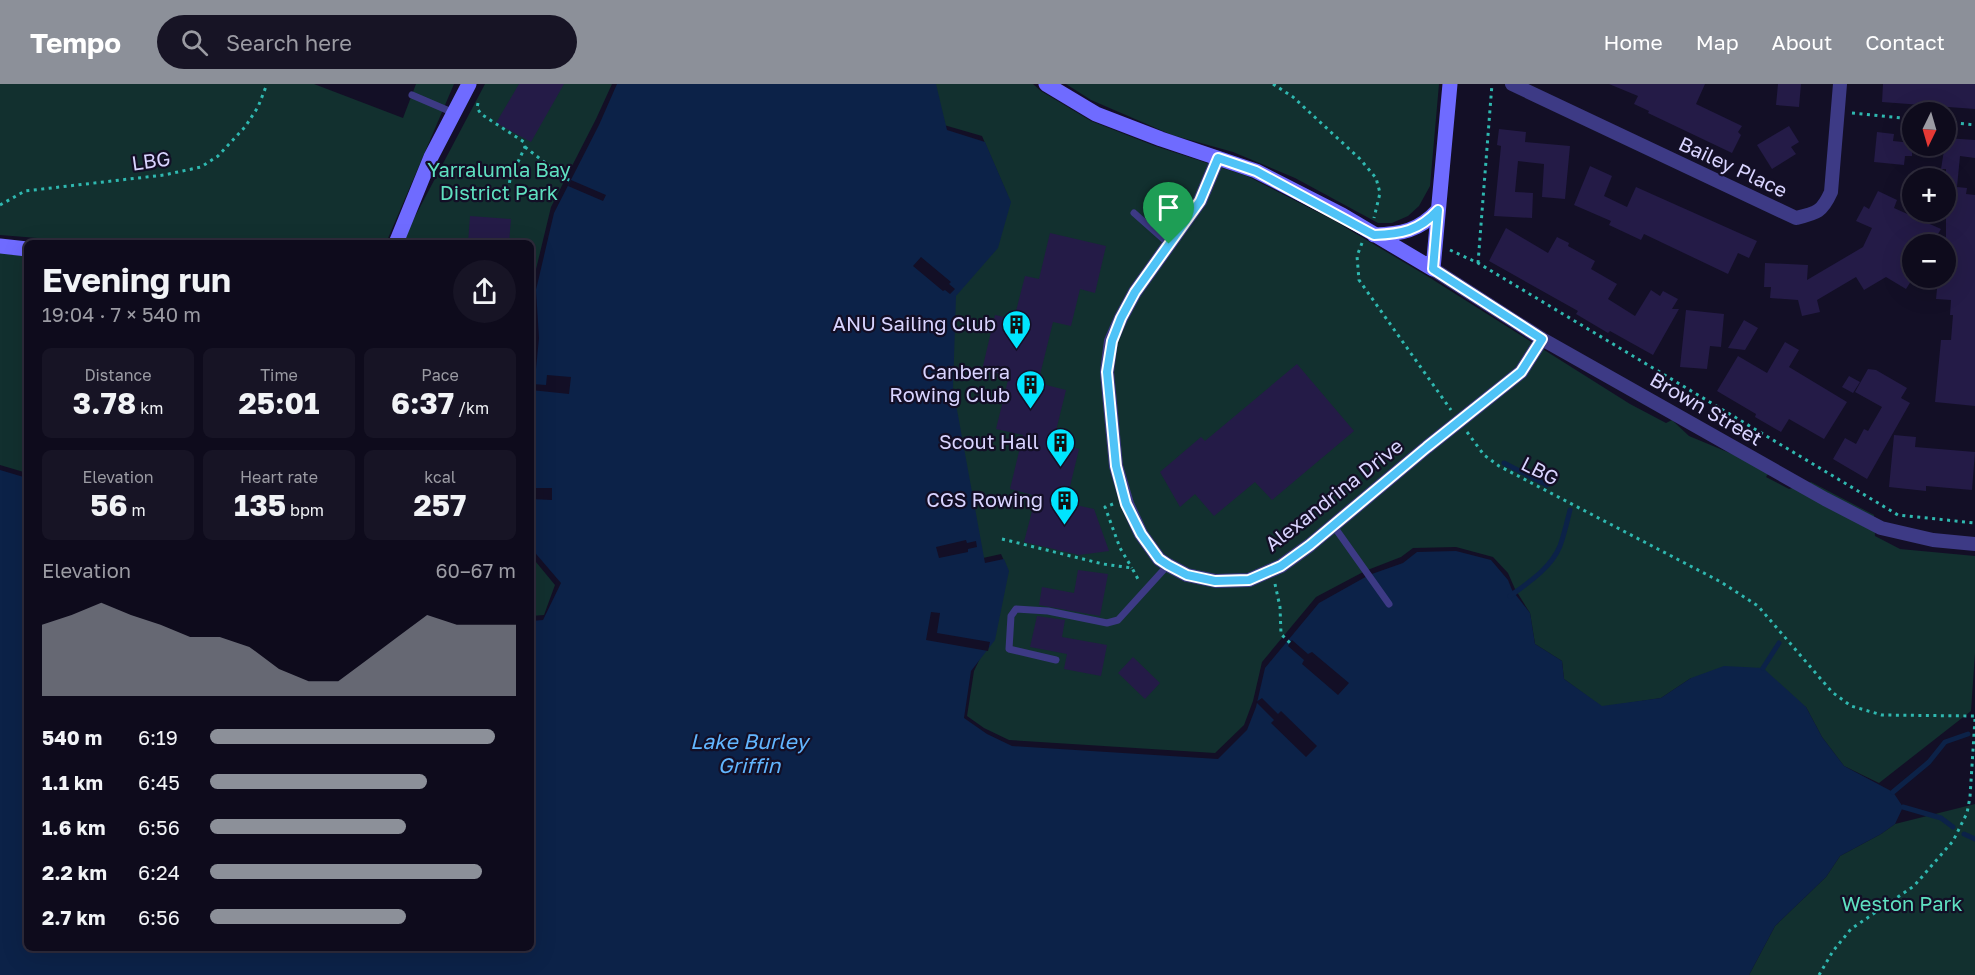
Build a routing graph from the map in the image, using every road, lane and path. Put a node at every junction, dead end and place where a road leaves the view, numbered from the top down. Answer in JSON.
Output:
{"nodes":[{"id":1,"x":267,"y":84,"type":"edge"},
{"id":2,"x":469,"y":84,"type":"edge"},
{"id":3,"x":1046,"y":84,"type":"edge"},
{"id":4,"x":1273,"y":84,"type":"edge"},
{"id":5,"x":1450,"y":84,"type":"edge"},
{"id":6,"x":1492,"y":84,"type":"edge"},
{"id":7,"x":1512,"y":84,"type":"edge"},
{"id":8,"x":1840,"y":84,"type":"edge"},
{"id":9,"x":412,"y":95,"type":"dead end"},
{"id":10,"x":480,"y":97,"type":"dead end"},
{"id":11,"x":1838,"y":112,"type":"junction"},
{"id":12,"x":454,"y":113,"type":"junction"},
{"id":13,"x":1902,"y":118,"type":"edge"},
{"id":14,"x":1956,"y":123,"type":"edge"},
{"id":15,"x":1975,"y":125,"type":"edge"},
{"id":16,"x":525,"y":147,"type":"junction"},
{"id":17,"x":1218,"y":158,"type":"junction"},
{"id":18,"x":573,"y":181,"type":"dead end"},
{"id":19,"x":507,"y":201,"type":"dead end"},
{"id":20,"x":0,"y":206,"type":"edge"},
{"id":21,"x":1438,"y":210,"type":"junction"},
{"id":22,"x":1134,"y":213,"type":"dead end"},
{"id":23,"x":1371,"y":233,"type":"junction"},
{"id":24,"x":397,"y":240,"type":"edge"},
{"id":25,"x":1435,"y":242,"type":"junction"},
{"id":26,"x":1169,"y":244,"type":"junction"},
{"id":27,"x":0,"y":246,"type":"edge"},
{"id":28,"x":24,"y":249,"type":"edge"},
{"id":29,"x":1478,"y":263,"type":"junction"},
{"id":30,"x":1433,"y":269,"type":"junction"},
{"id":31,"x":1542,"y":339,"type":"junction"},
{"id":32,"x":1460,"y":422,"type":"junction"},
{"id":33,"x":1975,"y":523,"type":"edge"},
{"id":34,"x":1333,"y":525,"type":"junction"},
{"id":35,"x":1002,"y":539,"type":"dead end"},
{"id":36,"x":1975,"y":544,"type":"edge"},
{"id":37,"x":1168,"y":565,"type":"junction"},
{"id":38,"x":1271,"y":570,"type":"junction"},
{"id":39,"x":1144,"y":590,"type":"junction"},
{"id":40,"x":1389,"y":604,"type":"dead end"},
{"id":41,"x":1290,"y":643,"type":"dead end"},
{"id":42,"x":1056,"y":660,"type":"dead end"},
{"id":43,"x":1975,"y":717,"type":"edge"},
{"id":44,"x":1819,"y":975,"type":"edge"}],
"edges":[{"from":1,"to":20,"type":"path","name":"LBG"},
{"from":2,"to":12,"type":"main road"},
{"from":3,"to":17,"type":"main road"},
{"from":4,"to":23,"type":"path","name":"LBG"},
{"from":5,"to":21,"type":"main road"},
{"from":6,"to":29,"type":"path"},
{"from":7,"to":11,"type":"street","name":"Bailey Place"},
{"from":8,"to":11,"type":"street","name":"Bailey Place"},
{"from":9,"to":12,"type":"lane"},
{"from":10,"to":16,"type":"path"},
{"from":11,"to":13,"type":"path"},
{"from":12,"to":24,"type":"main road"},
{"from":14,"to":15,"type":"path"},
{"from":16,"to":18,"type":"path"},
{"from":16,"to":19,"type":"path"},
{"from":17,"to":23,"type":"main road"},
{"from":17,"to":26,"type":"street","name":"Alexandrina Drive"},
{"from":21,"to":23,"type":"main road"},
{"from":21,"to":25,"type":"main road"},
{"from":22,"to":26,"type":"lane"},
{"from":23,"to":30,"type":"main road"},
{"from":23,"to":32,"type":"path","name":"LBG"},
{"from":25,"to":29,"type":"path"},
{"from":25,"to":30,"type":"main road"},
{"from":26,"to":37,"type":"street","name":"Alexandrina Drive"},
{"from":27,"to":28,"type":"main road"},
{"from":29,"to":33,"type":"path"},
{"from":30,"to":31,"type":"street","name":"Brown Street"},
{"from":31,"to":32,"type":"street","name":"Alexandrina Drive"},
{"from":31,"to":36,"type":"street","name":"Brown Street"},
{"from":32,"to":34,"type":"street","name":"Alexandrina Drive"},
{"from":32,"to":43,"type":"path","name":"LBG"},
{"from":34,"to":38,"type":"street","name":"Alexandrina Drive"},
{"from":34,"to":40,"type":"lane"},
{"from":35,"to":39,"type":"path"},
{"from":37,"to":38,"type":"street","name":"Alexandrina Drive"},
{"from":37,"to":39,"type":"lane"},
{"from":38,"to":41,"type":"path"},
{"from":39,"to":42,"type":"lane"},
{"from":43,"to":44,"type":"path"}]}
